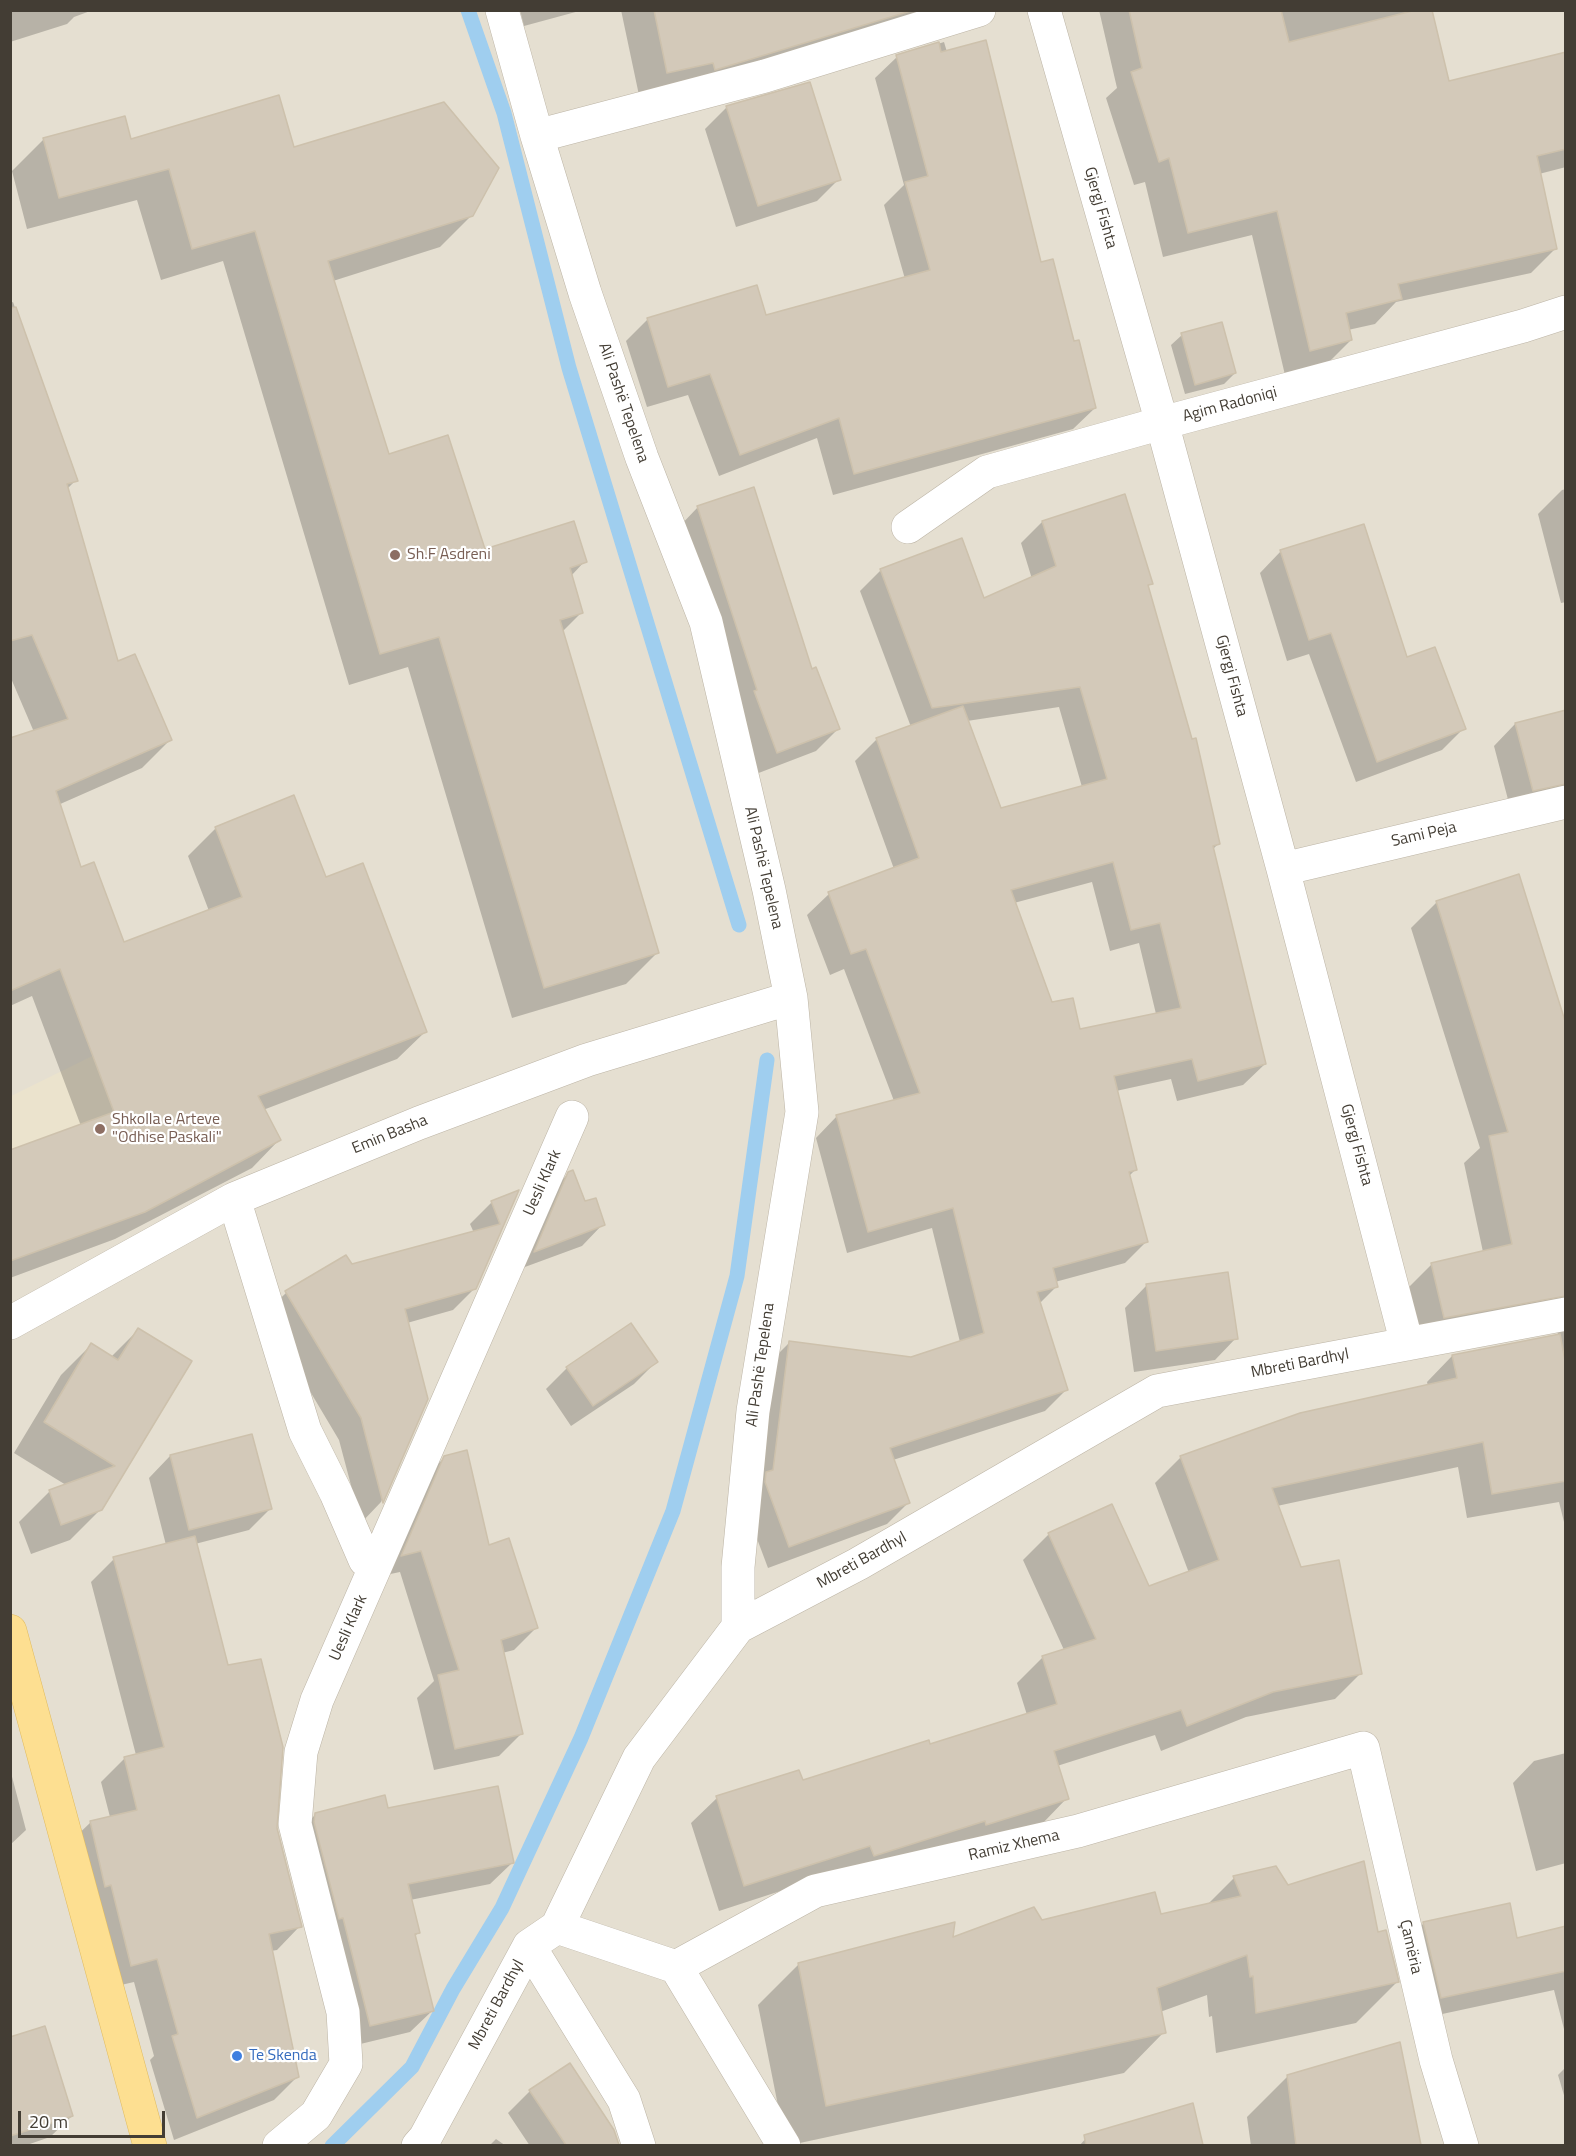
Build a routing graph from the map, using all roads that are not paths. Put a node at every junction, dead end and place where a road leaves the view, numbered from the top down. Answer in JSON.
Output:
{"nodes":[{"id":1,"x":502,"y":10,"type":"edge"},
{"id":2,"x":979,"y":10,"type":"edge"},
{"id":3,"x":1044,"y":10,"type":"edge"},
{"id":4,"x":537,"y":136,"type":"junction"},
{"id":5,"x":1566,"y":312,"type":"edge"},
{"id":6,"x":1162,"y":423,"type":"junction"},
{"id":7,"x":908,"y":527,"type":"dead end"},
{"id":8,"x":1566,"y":802,"type":"edge"},
{"id":9,"x":1283,"y":869,"type":"junction"},
{"id":10,"x":791,"y":998,"type":"junction"},
{"id":11,"x":572,"y":1117,"type":"dead end"},
{"id":12,"x":234,"y":1199,"type":"junction"},
{"id":13,"x":1566,"y":1314,"type":"edge"},
{"id":14,"x":10,"y":1323,"type":"edge"},
{"id":15,"x":1407,"y":1344,"type":"junction"},
{"id":16,"x":365,"y":1560,"type":"dead end"},
{"id":17,"x":738,"y":1627,"type":"junction"},
{"id":18,"x":10,"y":1631,"type":"edge"},
{"id":19,"x":1363,"y":1748,"type":"joint"},
{"id":20,"x":557,"y":1928,"type":"junction"},
{"id":21,"x":529,"y":1946,"type":"junction"},
{"id":22,"x":675,"y":1966,"type":"junction"},
{"id":23,"x":150,"y":2145,"type":"edge"},
{"id":24,"x":279,"y":2145,"type":"edge"},
{"id":25,"x":418,"y":2145,"type":"edge"},
{"id":26,"x":639,"y":2145,"type":"edge"},
{"id":27,"x":784,"y":2145,"type":"edge"},
{"id":28,"x":1462,"y":2145,"type":"edge"}],
"edges":[{"from":1,"to":4,"type":"street","name":"Ali Pashë Tepelena"},
{"from":2,"to":4,"type":"street"},
{"from":3,"to":6,"type":"street","name":"Gjergj Fishta"},
{"from":4,"to":10,"type":"street","name":"Ali Pashë Tepelena"},
{"from":5,"to":6,"type":"street","name":"Agim Radoniqi"},
{"from":6,"to":7,"type":"street","name":"Agim Radoniqi"},
{"from":6,"to":9,"type":"street","name":"Gjergj Fishta"},
{"from":8,"to":9,"type":"street","name":"Sami Peja"},
{"from":9,"to":15,"type":"street","name":"Gjergj Fishta"},
{"from":10,"to":12,"type":"street","name":"Emin Basha"},
{"from":10,"to":17,"type":"street","name":"Ali Pashë Tepelena"},
{"from":11,"to":24,"type":"street","name":"Uesli Klark"},
{"from":12,"to":14,"type":"street","name":"Emin Basha"},
{"from":12,"to":16,"type":"street"},
{"from":13,"to":15,"type":"street","name":"Mbreti Bardhyl"},
{"from":15,"to":17,"type":"street","name":"Mbreti Bardhyl"},
{"from":17,"to":20,"type":"street","name":"Mbreti Bardhyl"},
{"from":18,"to":23,"type":"main road"},
{"from":19,"to":22,"type":"street","name":"Ramiz Xhema"},
{"from":19,"to":28,"type":"street","name":"Çamëria"},
{"from":20,"to":21,"type":"street","name":"Mbreti Bardhyl"},
{"from":20,"to":22,"type":"street"},
{"from":21,"to":25,"type":"street","name":"Mbreti Bardhyl"},
{"from":21,"to":26,"type":"street"},
{"from":22,"to":27,"type":"street"}]}
